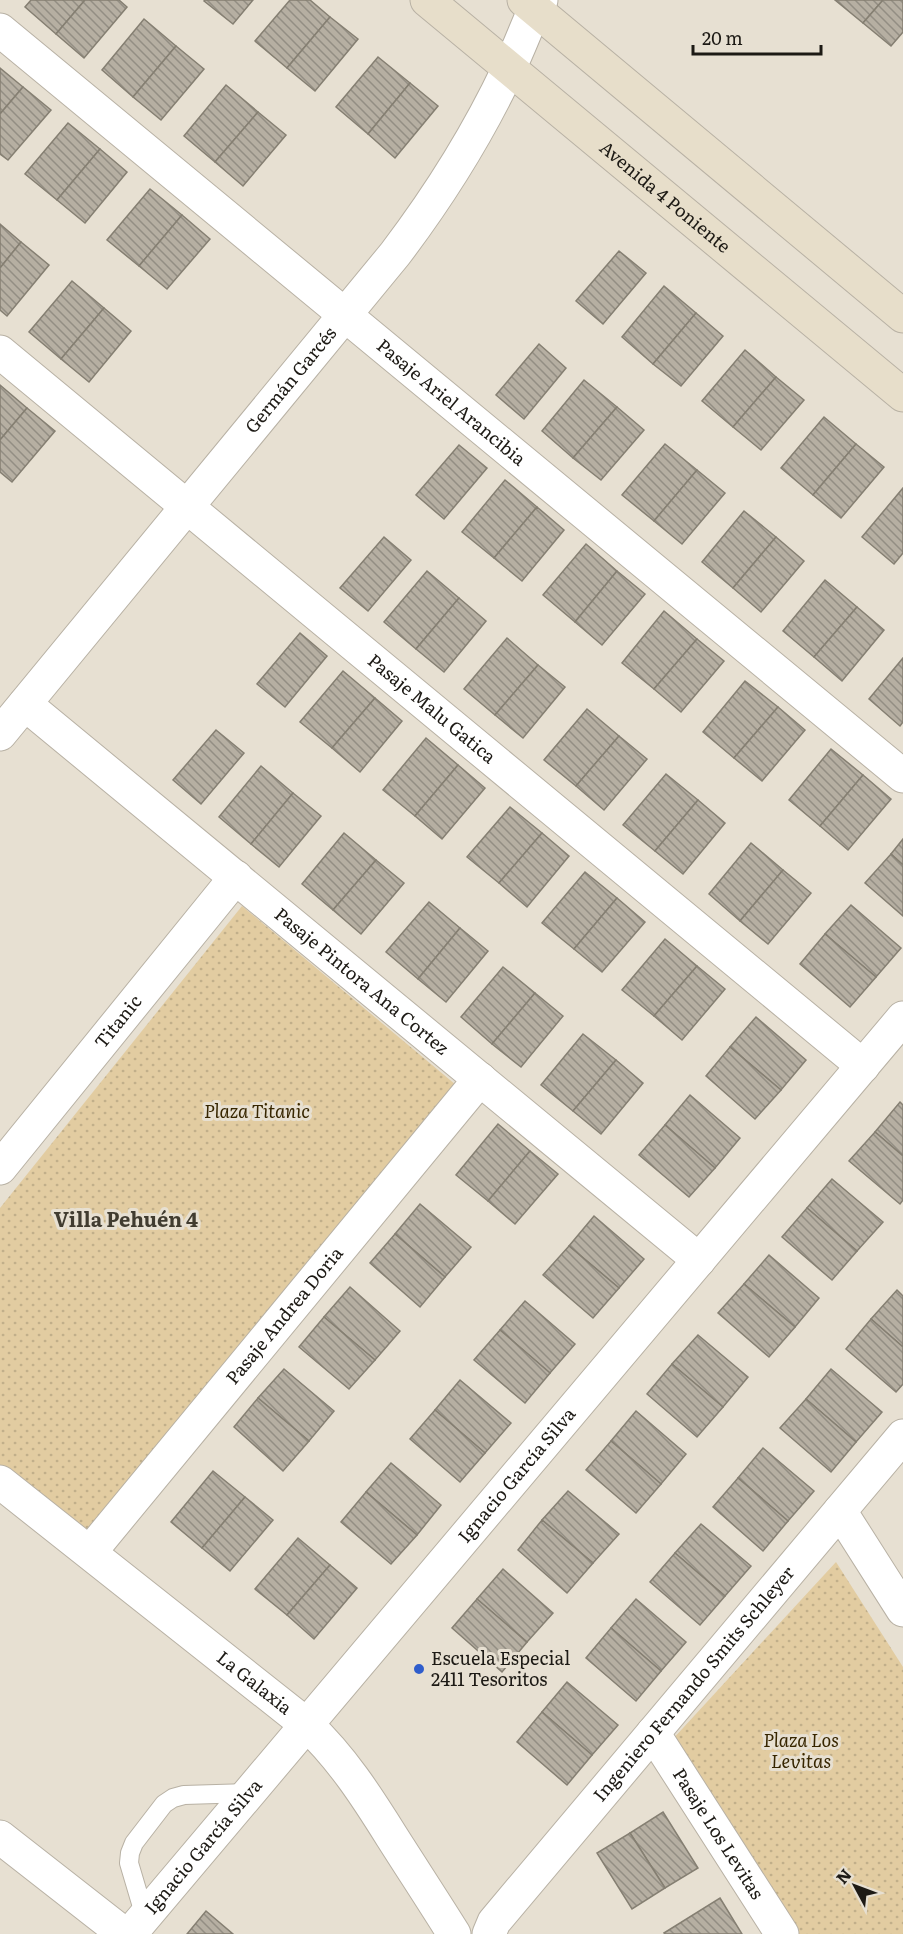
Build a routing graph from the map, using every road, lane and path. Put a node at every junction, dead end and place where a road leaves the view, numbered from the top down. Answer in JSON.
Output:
{"nodes":[{"id":1,"x":427,"y":0,"type":"edge"},
{"id":2,"x":534,"y":3,"type":"edge"},
{"id":3,"x":0,"y":30,"type":"edge"},
{"id":4,"x":510,"y":68,"type":"junction"},
{"id":5,"x":345,"y":315,"type":"junction"},
{"id":6,"x":903,"y":316,"type":"edge"},
{"id":7,"x":0,"y":352,"type":"edge"},
{"id":8,"x":903,"y":395,"type":"edge"},
{"id":9,"x":187,"y":507,"type":"junction"},
{"id":10,"x":25,"y":704,"type":"junction"},
{"id":11,"x":0,"y":734,"type":"edge"},
{"id":12,"x":903,"y":776,"type":"edge"},
{"id":13,"x":236,"y":877,"type":"junction"},
{"id":14,"x":903,"y":1018,"type":"edge"},
{"id":15,"x":863,"y":1066,"type":"junction"},
{"id":16,"x":480,"y":1079,"type":"junction"},
{"id":17,"x":0,"y":1168,"type":"edge"},
{"id":18,"x":699,"y":1260,"type":"junction"},
{"id":19,"x":903,"y":1436,"type":"edge"},
{"id":20,"x":0,"y":1482,"type":"edge"},
{"id":21,"x":840,"y":1511,"type":"junction"},
{"id":22,"x":90,"y":1552,"type":"junction"},
{"id":23,"x":903,"y":1610,"type":"edge"},
{"id":24,"x":307,"y":1725,"type":"junction"},
{"id":25,"x":653,"y":1733,"type":"junction"},
{"id":26,"x":249,"y":1793,"type":"junction"},
{"id":27,"x":0,"y":1838,"type":"edge"},
{"id":28,"x":133,"y":1928,"type":"edge"},
{"id":29,"x":454,"y":1934,"type":"edge"},
{"id":30,"x":489,"y":1934,"type":"edge"},
{"id":31,"x":782,"y":1934,"type":"edge"}],
"edges":[{"from":1,"to":4,"type":"street","name":"Avenida 4 Poniente"},
{"from":2,"to":4,"type":"street","name":"Germán Garcés"},
{"from":2,"to":6,"type":"street"},
{"from":3,"to":5,"type":"street","name":"Pasaje Ariel Arancibia"},
{"from":4,"to":5,"type":"street","name":"Germán Garcés"},
{"from":4,"to":8,"type":"street","name":"Avenida 4 Poniente"},
{"from":5,"to":9,"type":"street","name":"Germán Garcés"},
{"from":5,"to":12,"type":"street","name":"Pasaje Ariel Arancibia"},
{"from":7,"to":9,"type":"street","name":"Pasaje Malu Gatica"},
{"from":9,"to":10,"type":"street","name":"Germán Garcés"},
{"from":9,"to":15,"type":"street","name":"Pasaje Malu Gatica"},
{"from":10,"to":11,"type":"street","name":"Germán Garcés"},
{"from":10,"to":13,"type":"street","name":"Pasaje Pintora Ana Cortez"},
{"from":13,"to":16,"type":"street","name":"Pasaje Pintora Ana Cortez"},
{"from":13,"to":17,"type":"street","name":"Titanic"},
{"from":14,"to":15,"type":"street","name":"Ignacio García Silva"},
{"from":15,"to":18,"type":"street","name":"Ignacio García Silva"},
{"from":16,"to":18,"type":"street","name":"Pasaje Pintora Ana Cortez"},
{"from":16,"to":22,"type":"street","name":"Pasaje Andrea Doria"},
{"from":18,"to":24,"type":"street","name":"Ignacio García Silva"},
{"from":19,"to":21,"type":"street","name":"Ingeniero Fernando Smits Schleyer"},
{"from":20,"to":22,"type":"street","name":"La Galaxia"},
{"from":21,"to":23,"type":"street"},
{"from":21,"to":25,"type":"street","name":"Ingeniero Fernando Smits Schleyer"},
{"from":22,"to":24,"type":"street","name":"La Galaxia"},
{"from":24,"to":26,"type":"street","name":"Ignacio García Silva"},
{"from":24,"to":29,"type":"street","name":"La Galaxia"},
{"from":25,"to":30,"type":"street","name":"Ingeniero Fernando Smits Schleyer"},
{"from":25,"to":31,"type":"street","name":"Pasaje Los Levitas"},
{"from":26,"to":28,"type":"street","name":"Ignacio García Silva"},
{"from":26,"to":28,"type":"lane"},
{"from":27,"to":28,"type":"street"}]}
